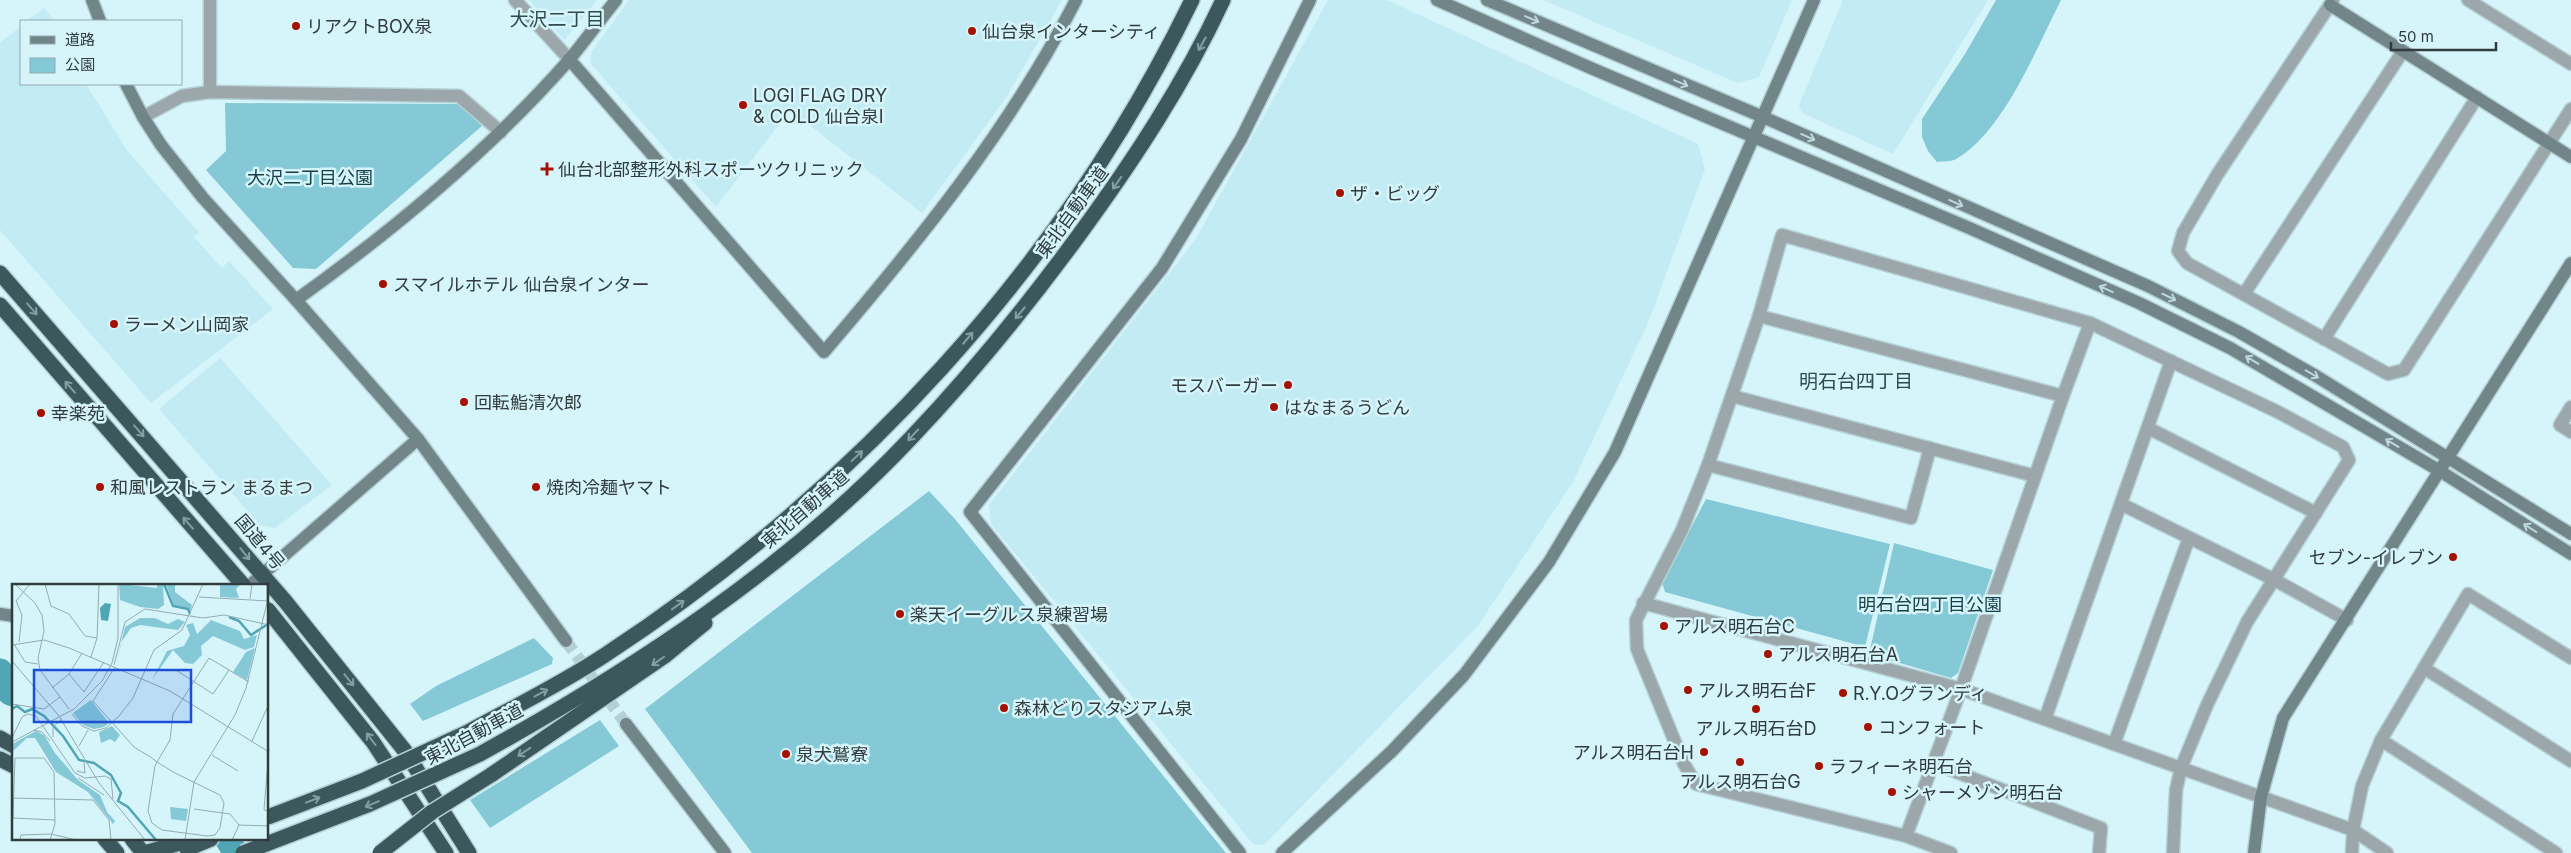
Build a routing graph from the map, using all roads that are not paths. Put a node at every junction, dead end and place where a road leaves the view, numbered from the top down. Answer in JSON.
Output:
{"nodes":[{"id":1,"x":92,"y":0,"type":"edge"},
{"id":2,"x":210,"y":0,"type":"edge"},
{"id":3,"x":515,"y":0,"type":"edge"},
{"id":4,"x":616,"y":0,"type":"edge"},
{"id":5,"x":1076,"y":0,"type":"edge"},
{"id":6,"x":1192,"y":0,"type":"edge"},
{"id":7,"x":1223,"y":0,"type":"edge"},
{"id":8,"x":1310,"y":0,"type":"edge"},
{"id":9,"x":1437,"y":0,"type":"edge"},
{"id":10,"x":1487,"y":0,"type":"edge"},
{"id":11,"x":1814,"y":0,"type":"edge"},
{"id":12,"x":2468,"y":0,"type":"edge"},
{"id":13,"x":2332,"y":3,"type":"edge"},
{"id":14,"x":100,"y":20,"type":"edge"},
{"id":15,"x":2404,"y":51,"type":"junction"},
{"id":16,"x":569,"y":59,"type":"junction"},
{"id":17,"x":2571,"y":64,"type":"edge"},
{"id":18,"x":126,"y":85,"type":"edge"},
{"id":19,"x":210,"y":92,"type":"junction"},
{"id":20,"x":2477,"y":97,"type":"junction"},
{"id":21,"x":2571,"y":109,"type":"edge"},
{"id":22,"x":142,"y":116,"type":"junction"},
{"id":23,"x":1763,"y":118,"type":"junction"},
{"id":24,"x":501,"y":132,"type":"junction"},
{"id":25,"x":1755,"y":136,"type":"junction"},
{"id":26,"x":2548,"y":143,"type":"junction"},
{"id":27,"x":2571,"y":157,"type":"edge"},
{"id":28,"x":2571,"y":263,"type":"edge"},
{"id":29,"x":0,"y":272,"type":"edge"},
{"id":30,"x":2244,"y":294,"type":"junction"},
{"id":31,"x":296,"y":300,"type":"junction"},
{"id":32,"x":0,"y":305,"type":"edge"},
{"id":33,"x":1759,"y":316,"type":"junction"},
{"id":34,"x":2090,"y":323,"type":"junction"},
{"id":35,"x":2324,"y":339,"type":"junction"},
{"id":36,"x":2171,"y":361,"type":"junction"},
{"id":37,"x":1732,"y":396,"type":"junction"},
{"id":38,"x":2063,"y":396,"type":"junction"},
{"id":39,"x":2571,"y":407,"type":"edge"},
{"id":40,"x":2148,"y":428,"type":"junction"},
{"id":41,"x":2571,"y":432,"type":"edge"},
{"id":42,"x":418,"y":439,"type":"junction"},
{"id":43,"x":1930,"y":448,"type":"junction"},
{"id":44,"x":2448,"y":458,"type":"junction"},
{"id":45,"x":1708,"y":465,"type":"junction"},
{"id":46,"x":2440,"y":471,"type":"junction"},
{"id":47,"x":2035,"y":476,"type":"junction"},
{"id":48,"x":2121,"y":504,"type":"junction"},
{"id":49,"x":2316,"y":513,"type":"junction"},
{"id":50,"x":2571,"y":534,"type":"edge"},
{"id":51,"x":2189,"y":538,"type":"junction"},
{"id":52,"x":788,"y":550,"type":"junction"},
{"id":53,"x":2571,"y":554,"type":"edge"},
{"id":54,"x":262,"y":574,"type":"junction"},
{"id":55,"x":2273,"y":579,"type":"junction"},
{"id":56,"x":242,"y":584,"type":"edge"},
{"id":57,"x":251,"y":584,"type":"edge"},
{"id":58,"x":1643,"y":603,"type":"junction"},
{"id":59,"x":269,"y":611,"type":"edge"},
{"id":60,"x":2347,"y":620,"type":"junction"},
{"id":61,"x":566,"y":642,"type":"tunnel mouth"},
{"id":62,"x":2571,"y":658,"type":"edge"},
{"id":63,"x":2424,"y":668,"type":"junction"},
{"id":64,"x":1961,"y":689,"type":"junction"},
{"id":65,"x":2045,"y":720,"type":"junction"},
{"id":66,"x":626,"y":724,"type":"tunnel mouth"},
{"id":67,"x":0,"y":738,"type":"edge"},
{"id":68,"x":2381,"y":740,"type":"junction"},
{"id":69,"x":2114,"y":744,"type":"junction"},
{"id":70,"x":12,"y":745,"type":"edge"},
{"id":71,"x":0,"y":759,"type":"edge"},
{"id":72,"x":2571,"y":761,"type":"edge"},
{"id":73,"x":1933,"y":763,"type":"junction"},
{"id":74,"x":12,"y":765,"type":"edge"},
{"id":75,"x":2181,"y":768,"type":"junction"},
{"id":76,"x":2261,"y":797,"type":"junction"},
{"id":77,"x":269,"y":817,"type":"edge"},
{"id":78,"x":2352,"y":830,"type":"junction"},
{"id":79,"x":1906,"y":836,"type":"junction"},
{"id":80,"x":106,"y":840,"type":"edge"},
{"id":81,"x":133,"y":840,"type":"edge"},
{"id":82,"x":191,"y":840,"type":"edge"},
{"id":83,"x":209,"y":840,"type":"edge"},
{"id":84,"x":117,"y":853,"type":"edge"},
{"id":85,"x":143,"y":853,"type":"edge"},
{"id":86,"x":177,"y":853,"type":"edge"},
{"id":87,"x":243,"y":853,"type":"edge"},
{"id":88,"x":380,"y":853,"type":"edge"},
{"id":89,"x":446,"y":853,"type":"edge"},
{"id":90,"x":469,"y":853,"type":"edge"},
{"id":91,"x":725,"y":853,"type":"edge"},
{"id":92,"x":1240,"y":853,"type":"edge"},
{"id":93,"x":1282,"y":853,"type":"edge"},
{"id":94,"x":1951,"y":853,"type":"edge"},
{"id":95,"x":2099,"y":853,"type":"edge"},
{"id":96,"x":2173,"y":853,"type":"edge"},
{"id":97,"x":2254,"y":853,"type":"edge"},
{"id":98,"x":2352,"y":853,"type":"edge"},
{"id":99,"x":2387,"y":853,"type":"edge"},
{"id":100,"x":2556,"y":853,"type":"edge"}],
"edges":[{"from":1,"to":14,"type":"street"},
{"from":2,"to":19,"type":"street"},
{"from":3,"to":16,"type":"street"},
{"from":4,"to":16,"type":"street"},
{"from":5,"to":16,"type":"street"},
{"from":77,"to":6,"type":"highway","name":"東北自動車道","one_way":true,"bridge":true},
{"from":7,"to":52,"type":"highway","name":"東北自動車道","one_way":true},
{"from":8,"to":92,"type":"street"},
{"from":9,"to":25,"type":"street"},
{"from":10,"to":23,"type":"street","one_way":true},
{"from":11,"to":23,"type":"street"},
{"from":12,"to":17,"type":"street"},
{"from":13,"to":15,"type":"street"},
{"from":13,"to":30,"type":"street"},
{"from":15,"to":20,"type":"street"},
{"from":15,"to":30,"type":"street"},
{"from":16,"to":24,"type":"street"},
{"from":18,"to":22,"type":"street"},
{"from":19,"to":22,"type":"street"},
{"from":19,"to":24,"type":"street"},
{"from":20,"to":26,"type":"street"},
{"from":20,"to":35,"type":"street"},
{"from":21,"to":26,"type":"street"},
{"from":22,"to":31,"type":"street"},
{"from":23,"to":25,"type":"street"},
{"from":23,"to":44,"type":"street","one_way":true},
{"from":24,"to":31,"type":"street"},
{"from":46,"to":25,"type":"street","one_way":true},
{"from":25,"to":93,"type":"street"},
{"from":26,"to":27,"type":"street"},
{"from":26,"to":35,"type":"street"},
{"from":28,"to":44,"type":"street"},
{"from":29,"to":54,"type":"highway","name":"国道4号","one_way":true},
{"from":30,"to":35,"type":"street"},
{"from":31,"to":42,"type":"street"},
{"from":56,"to":32,"type":"highway","one_way":true},
{"from":33,"to":34,"type":"street"},
{"from":33,"to":37,"type":"street"},
{"from":33,"to":38,"type":"street"},
{"from":34,"to":36,"type":"street"},
{"from":34,"to":38,"type":"street"},
{"from":36,"to":40,"type":"street"},
{"from":36,"to":49,"type":"street"},
{"from":37,"to":43,"type":"street"},
{"from":37,"to":45,"type":"street"},
{"from":38,"to":47,"type":"street"},
{"from":39,"to":41,"type":"street"},
{"from":40,"to":48,"type":"street"},
{"from":40,"to":49,"type":"street"},
{"from":42,"to":54,"type":"street"},
{"from":42,"to":61,"type":"street"},
{"from":43,"to":45,"type":"street"},
{"from":43,"to":47,"type":"street"},
{"from":44,"to":46,"type":"street"},
{"from":44,"to":50,"type":"street"},
{"from":45,"to":58,"type":"street"},
{"from":53,"to":46,"type":"street","one_way":true},
{"from":46,"to":60,"type":"street"},
{"from":47,"to":64,"type":"street"},
{"from":48,"to":51,"type":"street"},
{"from":48,"to":65,"type":"street"},
{"from":49,"to":55,"type":"street"},
{"from":51,"to":55,"type":"street"},
{"from":51,"to":69,"type":"street"},
{"from":52,"to":87,"type":"highway","name":"東北自動車道","one_way":true,"bridge":true},
{"from":52,"to":88,"type":"highway","one_way":true,"bridge":true},
{"from":54,"to":57,"type":"street"},
{"from":54,"to":90,"type":"highway","name":"国道4号","one_way":true},
{"from":55,"to":60,"type":"street"},
{"from":55,"to":75,"type":"street"},
{"from":58,"to":64,"type":"street"},
{"from":58,"to":79,"type":"street"},
{"from":89,"to":59,"type":"highway","one_way":true},
{"from":60,"to":76,"type":"street"},
{"from":62,"to":63,"type":"street"},
{"from":63,"to":68,"type":"street"},
{"from":63,"to":72,"type":"street"},
{"from":64,"to":65,"type":"street"},
{"from":64,"to":73,"type":"street"},
{"from":65,"to":69,"type":"street"},
{"from":66,"to":91,"type":"street"},
{"from":67,"to":70,"type":"highway"},
{"from":68,"to":78,"type":"street"},
{"from":68,"to":100,"type":"street"},
{"from":69,"to":75,"type":"street"},
{"from":71,"to":74,"type":"highway"},
{"from":73,"to":79,"type":"street"},
{"from":73,"to":95,"type":"street"},
{"from":75,"to":76,"type":"street"},
{"from":75,"to":96,"type":"street"},
{"from":76,"to":78,"type":"street"},
{"from":76,"to":97,"type":"street"},
{"from":78,"to":98,"type":"street"},
{"from":78,"to":99,"type":"street"},
{"from":79,"to":94,"type":"street"},
{"from":80,"to":84,"type":"highway"},
{"from":81,"to":85,"type":"highway"},
{"from":82,"to":85,"type":"highway"},
{"from":83,"to":86,"type":"highway"}]}
